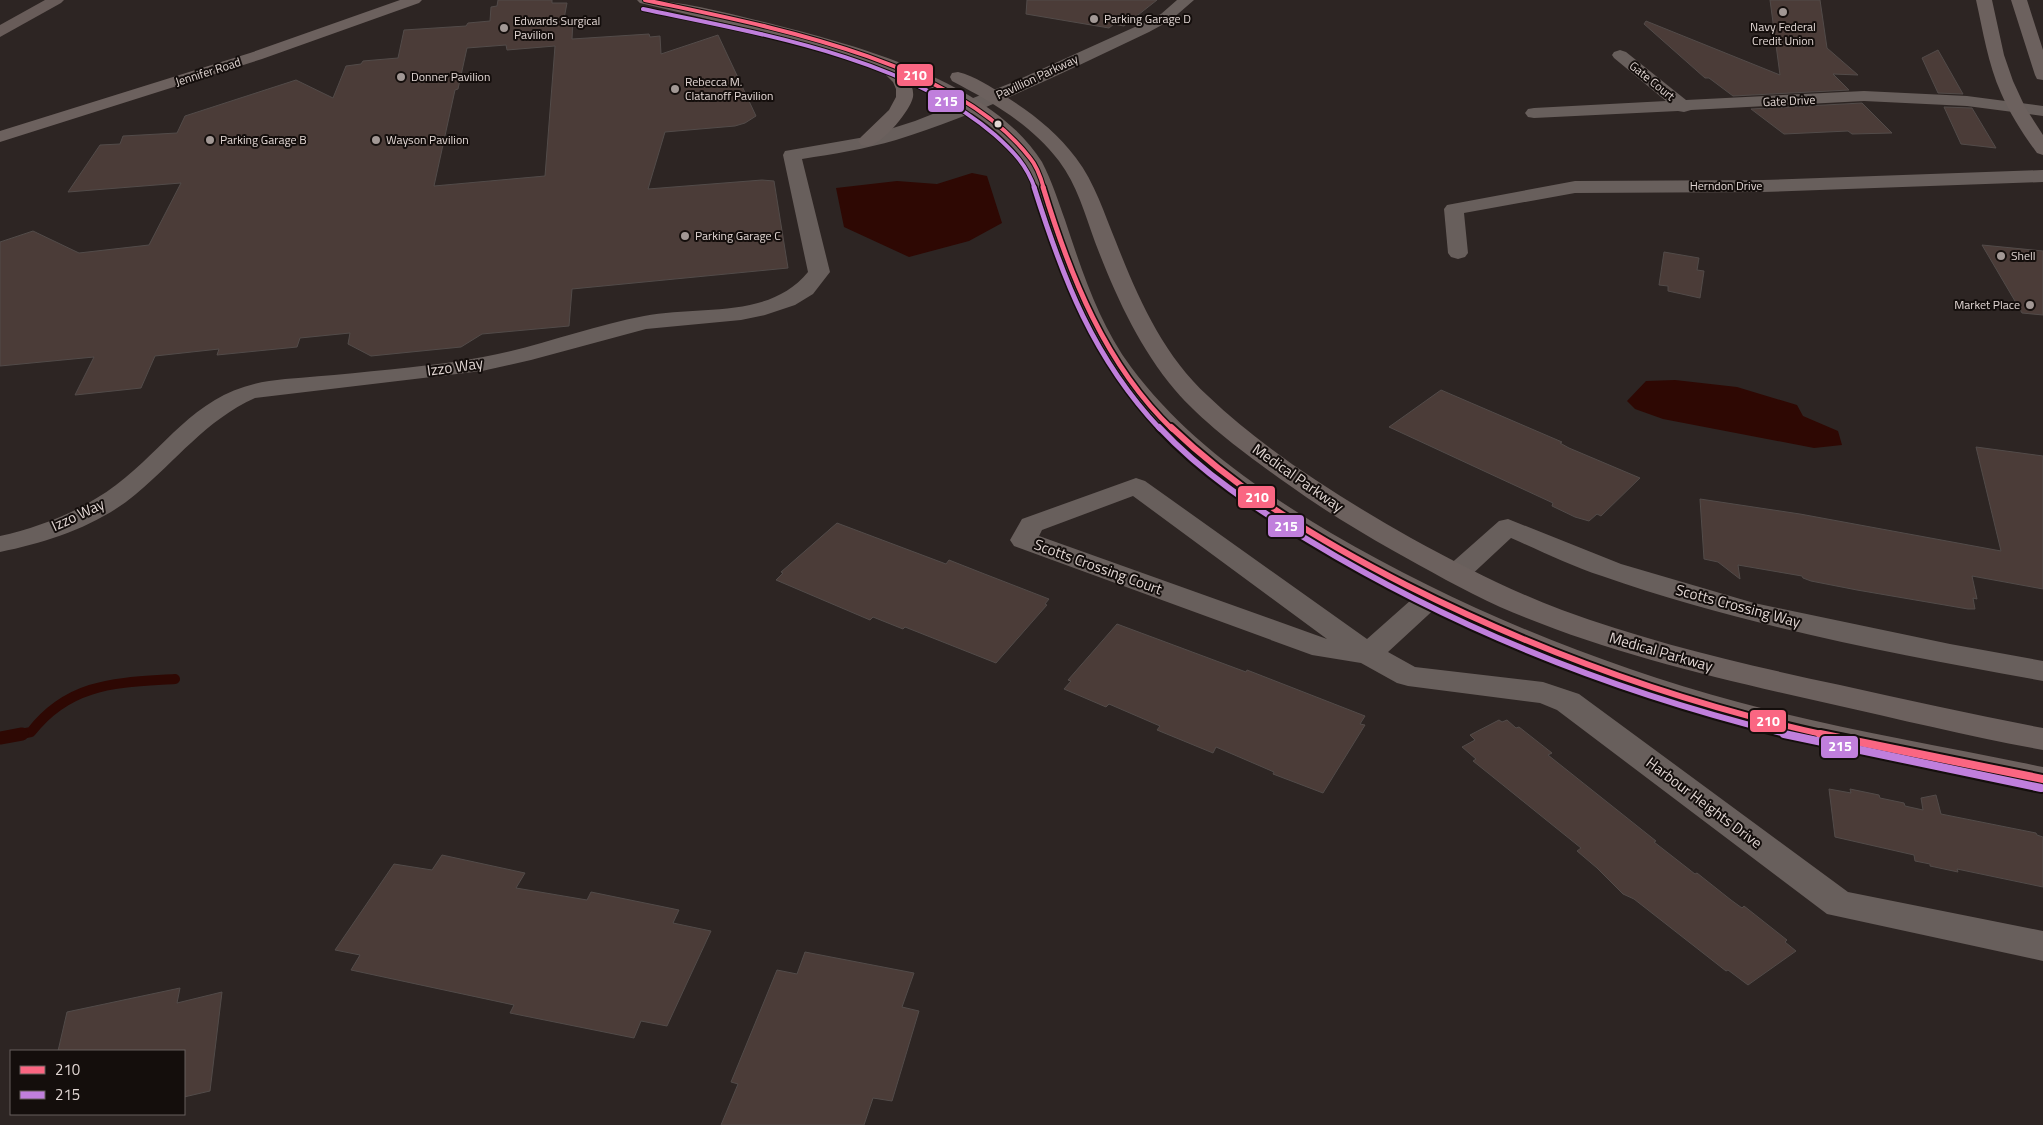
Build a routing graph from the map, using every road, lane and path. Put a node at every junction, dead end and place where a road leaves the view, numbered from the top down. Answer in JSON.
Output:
{"nodes":[{"id":1,"x":56,"y":0,"type":"edge"},
{"id":2,"x":399,"y":0,"type":"edge"},
{"id":3,"x":414,"y":0,"type":"edge"},
{"id":4,"x":645,"y":0,"type":"edge"},
{"id":5,"x":714,"y":0,"type":"edge"},
{"id":6,"x":1186,"y":0,"type":"edge"},
{"id":7,"x":1984,"y":0,"type":"edge"},
{"id":8,"x":2019,"y":0,"type":"edge"},
{"id":9,"x":380,"y":13,"type":"junction"},
{"id":10,"x":0,"y":32,"type":"edge"},
{"id":11,"x":1620,"y":55,"type":"dead end"},
{"id":12,"x":924,"y":62,"type":"dead end"},
{"id":13,"x":883,"y":64,"type":"junction"},
{"id":14,"x":940,"y":69,"type":"dead end"},
{"id":15,"x":2026,"y":74,"type":"edge"},
{"id":16,"x":985,"y":101,"type":"junction"},
{"id":17,"x":1684,"y":106,"type":"junction"},
{"id":18,"x":2016,"y":107,"type":"junction"},
{"id":19,"x":2043,"y":110,"type":"edge"},
{"id":20,"x":1534,"y":113,"type":"dead end"},
{"id":21,"x":0,"y":137,"type":"edge"},
{"id":22,"x":867,"y":141,"type":"junction"},
{"id":23,"x":2043,"y":149,"type":"edge"},
{"id":24,"x":792,"y":155,"type":"joint"},
{"id":25,"x":2043,"y":176,"type":"edge"},
{"id":26,"x":1458,"y":252,"type":"dead end"},
{"id":27,"x":0,"y":544,"type":"edge"},
{"id":28,"x":1457,"y":573,"type":"junction"},
{"id":29,"x":1430,"y":598,"type":"junction"},
{"id":30,"x":1368,"y":654,"type":"junction"},
{"id":31,"x":2043,"y":670,"type":"edge"},
{"id":32,"x":2043,"y":739,"type":"edge"},
{"id":33,"x":2043,"y":779,"type":"edge"},
{"id":34,"x":2043,"y":946,"type":"edge"}],
"edges":[{"from":1,"to":10,"type":"highway"},
{"from":2,"to":9,"type":"main road"},
{"from":3,"to":9,"type":"main road","name":"Jennifer Road"},
{"from":4,"to":13,"type":"main road","name":"Medical Parkway"},
{"from":5,"to":12,"type":"main road"},
{"from":6,"to":16,"type":"street","name":"Pavillion Parkway"},
{"from":7,"to":15,"type":"main road"},
{"from":8,"to":15,"type":"main road"},
{"from":9,"to":21,"type":"main road","name":"Jennifer Road"},
{"from":11,"to":17,"type":"street","name":"Gate Court"},
{"from":13,"to":16,"type":"main road","name":"Medical Parkway"},
{"from":13,"to":22,"type":"main road"},
{"from":14,"to":16,"type":"main road","name":"Medical Parkway"},
{"from":15,"to":18,"type":"main road"},
{"from":16,"to":22,"type":"street","name":"Pavillion Parkway"},
{"from":16,"to":28,"type":"main road","name":"Medical Parkway"},
{"from":16,"to":29,"type":"main road","name":"Medical Parkway"},
{"from":17,"to":18,"type":"street","name":"Gate Drive"},
{"from":17,"to":20,"type":"street","name":"Gate Drive"},
{"from":18,"to":19,"type":"street","name":"Gate Drive"},
{"from":18,"to":23,"type":"main road"},
{"from":22,"to":24,"type":"street","name":"Pavillion Parkway"},
{"from":24,"to":27,"type":"street","name":"Izzo Way"},
{"from":25,"to":26,"type":"street","name":"Herndon Drive"},
{"from":28,"to":31,"type":"street","name":"Scotts Crossing Way"},
{"from":28,"to":32,"type":"main road","name":"Medical Parkway"},
{"from":29,"to":30,"type":"street"},
{"from":29,"to":33,"type":"main road","name":"Medical Parkway"},
{"from":30,"to":30,"type":"street","name":"Scotts Crossing Court"},
{"from":30,"to":34,"type":"street","name":"Harbour Heights Drive"}]}
